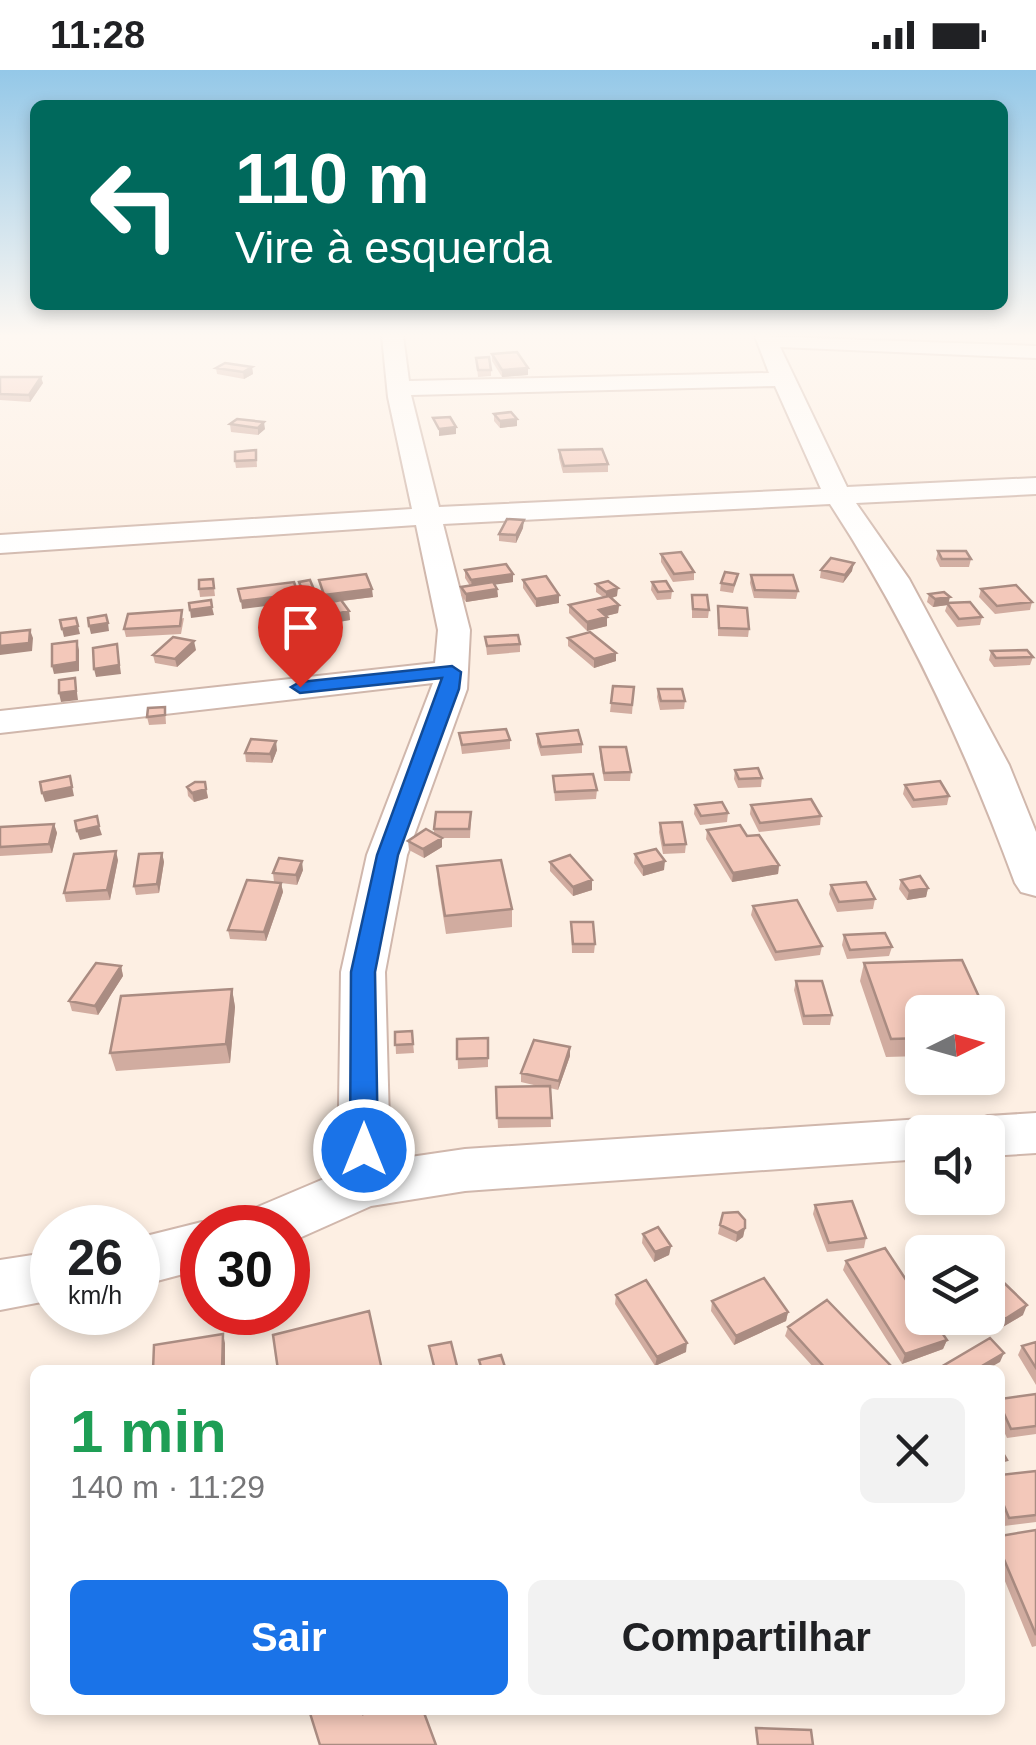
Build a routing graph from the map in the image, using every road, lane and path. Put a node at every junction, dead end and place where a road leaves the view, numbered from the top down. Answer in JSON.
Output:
{"nodes":[{"id":1,"x":405,"y":414,"type":"edge"},
{"id":2,"x":797,"y":414,"type":"edge"},
{"id":3,"x":1036,"y":486,"type":"edge"},
{"id":4,"x":838,"y":496,"type":"junction"},
{"id":5,"x":429,"y":516,"type":"junction"},
{"id":6,"x":0,"y":544,"type":"edge"},
{"id":7,"x":452,"y":672,"type":"junction"},
{"id":8,"x":0,"y":722,"type":"edge"},
{"id":9,"x":1036,"y":883,"type":"edge"},
{"id":10,"x":1036,"y":1133,"type":"edge"},
{"id":11,"x":1005,"y":1135,"type":"edge"},
{"id":12,"x":905,"y":1140,"type":"edge"},
{"id":13,"x":364,"y":1186,"type":"junction"},
{"id":14,"x":310,"y":1209,"type":"edge"},
{"id":15,"x":30,"y":1280,"type":"edge"},
{"id":16,"x":0,"y":1285,"type":"edge"}],
"edges":[{"from":1,"to":5,"type":"street"},
{"from":2,"to":4,"type":"street"},
{"from":3,"to":4,"type":"street"},
{"from":4,"to":5,"type":"street"},
{"from":4,"to":9,"type":"street"},
{"from":5,"to":6,"type":"street"},
{"from":5,"to":7,"type":"street"},
{"from":7,"to":8,"type":"street"},
{"from":7,"to":13,"type":"street"},
{"from":10,"to":11,"type":"street"},
{"from":12,"to":13,"type":"street"},
{"from":13,"to":14,"type":"street"},
{"from":15,"to":16,"type":"street"}]}
